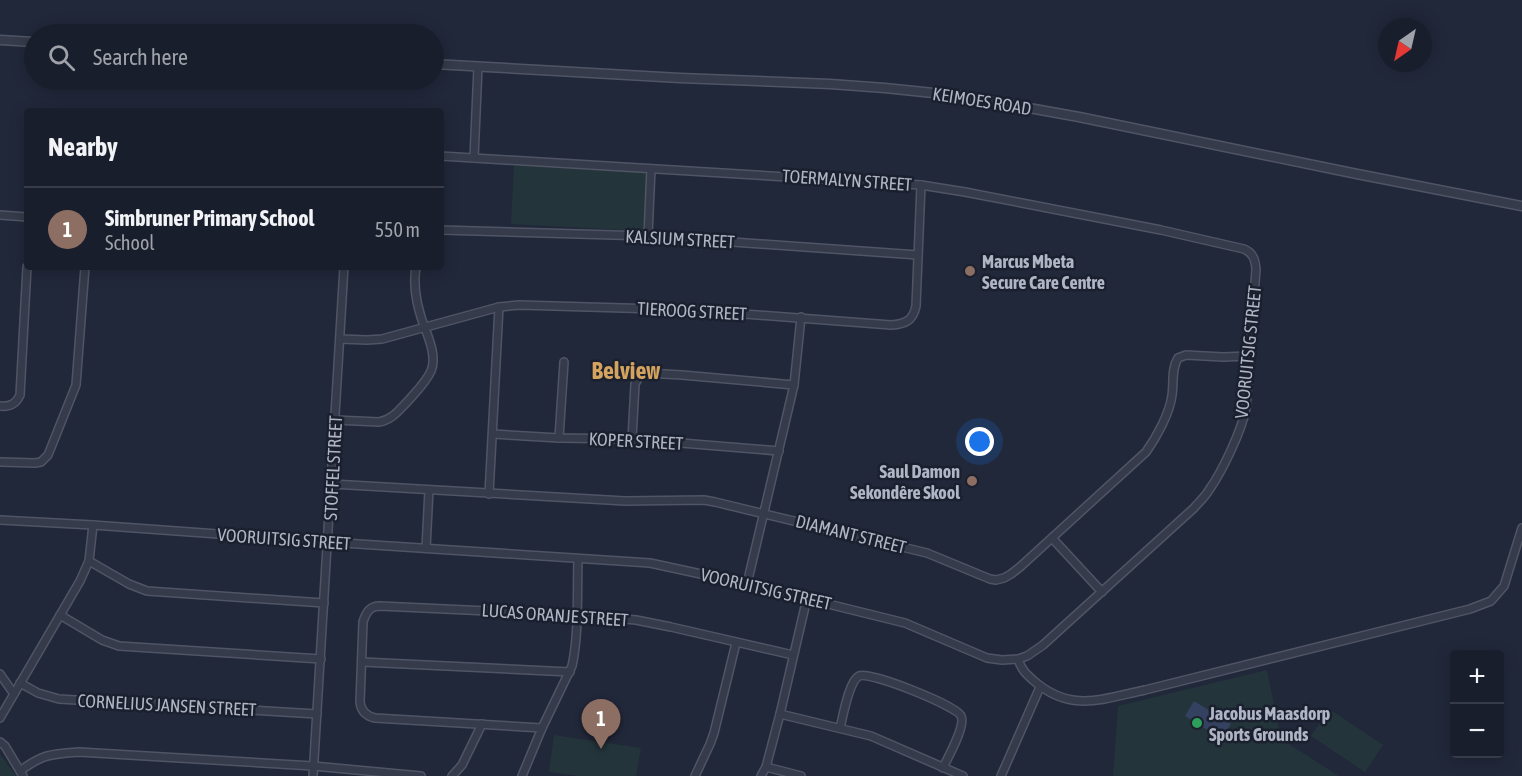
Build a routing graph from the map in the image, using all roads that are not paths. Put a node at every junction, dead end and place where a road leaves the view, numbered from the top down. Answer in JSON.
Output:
{"nodes":[{"id":1,"x":0,"y":40,"type":"edge"},
{"id":2,"x":24,"y":41,"type":"edge"},
{"id":3,"x":444,"y":65,"type":"edge"},
{"id":4,"x":478,"y":67,"type":"junction"},
{"id":5,"x":444,"y":156,"type":"edge"},
{"id":6,"x":474,"y":158,"type":"junction"},
{"id":7,"x":651,"y":169,"type":"junction"},
{"id":8,"x":921,"y":185,"type":"junction"},
{"id":9,"x":1522,"y":206,"type":"edge"},
{"id":10,"x":0,"y":215,"type":"edge"},
{"id":11,"x":24,"y":217,"type":"edge"},
{"id":12,"x":444,"y":230,"type":"edge"},
{"id":13,"x":648,"y":236,"type":"junction"},
{"id":14,"x":1248,"y":250,"type":"joint"},
{"id":15,"x":918,"y":255,"type":"junction"},
{"id":16,"x":27,"y":270,"type":"edge"},
{"id":17,"x":85,"y":270,"type":"edge"},
{"id":18,"x":344,"y":270,"type":"edge"},
{"id":19,"x":416,"y":270,"type":"edge"},
{"id":20,"x":499,"y":307,"type":"junction"},
{"id":21,"x":801,"y":317,"type":"junction"},
{"id":22,"x":424,"y":327,"type":"junction"},
{"id":23,"x":340,"y":339,"type":"junction"},
{"id":24,"x":1249,"y":356,"type":"junction"},
{"id":25,"x":564,"y":362,"type":"dead end"},
{"id":26,"x":794,"y":385,"type":"junction"},
{"id":27,"x":0,"y":406,"type":"edge"},
{"id":28,"x":335,"y":420,"type":"junction"},
{"id":29,"x":493,"y":434,"type":"junction"},
{"id":30,"x":559,"y":438,"type":"junction"},
{"id":31,"x":632,"y":439,"type":"junction"},
{"id":32,"x":779,"y":451,"type":"junction"},
{"id":33,"x":0,"y":462,"type":"edge"},
{"id":34,"x":332,"y":484,"type":"junction"},
{"id":35,"x":429,"y":490,"type":"junction"},
{"id":36,"x":489,"y":494,"type":"junction"},
{"id":37,"x":764,"y":513,"type":"junction"},
{"id":38,"x":0,"y":520,"type":"edge"},
{"id":39,"x":93,"y":525,"type":"junction"},
{"id":40,"x":1522,"y":528,"type":"edge"},
{"id":41,"x":1052,"y":538,"type":"junction"},
{"id":42,"x":328,"y":542,"type":"junction"},
{"id":43,"x":426,"y":548,"type":"junction"},
{"id":44,"x":578,"y":559,"type":"junction"},
{"id":45,"x":89,"y":561,"type":"junction"},
{"id":46,"x":747,"y":584,"type":"junction"},
{"id":47,"x":1102,"y":592,"type":"junction"},
{"id":48,"x":807,"y":598,"type":"junction"},
{"id":49,"x":324,"y":603,"type":"junction"},
{"id":50,"x":60,"y":615,"type":"junction"},
{"id":51,"x":577,"y":615,"type":"junction"},
{"id":52,"x":736,"y":643,"type":"junction"},
{"id":53,"x":793,"y":656,"type":"junction"},
{"id":54,"x":321,"y":659,"type":"junction"},
{"id":55,"x":1018,"y":659,"type":"junction"},
{"id":56,"x":362,"y":662,"type":"junction"},
{"id":57,"x":570,"y":672,"type":"junction"},
{"id":58,"x":0,"y":674,"type":"edge"},
{"id":59,"x":21,"y":683,"type":"junction"},
{"id":60,"x":1040,"y":687,"type":"junction"},
{"id":61,"x":14,"y":694,"type":"junction"},
{"id":62,"x":317,"y":714,"type":"junction"},
{"id":63,"x":780,"y":714,"type":"junction"},
{"id":64,"x":0,"y":718,"type":"edge"},
{"id":65,"x":482,"y":724,"type":"junction"},
{"id":66,"x":542,"y":728,"type":"junction"},
{"id":67,"x":840,"y":728,"type":"junction"},
{"id":68,"x":0,"y":742,"type":"edge"},
{"id":69,"x":313,"y":766,"type":"junction"},
{"id":70,"x":766,"y":767,"type":"junction"},
{"id":71,"x":943,"y":768,"type":"junction"},
{"id":72,"x":21,"y":774,"type":"edge"},
{"id":73,"x":313,"y":776,"type":"edge"},
{"id":74,"x":421,"y":776,"type":"edge"},
{"id":75,"x":452,"y":776,"type":"edge"},
{"id":76,"x":522,"y":776,"type":"edge"},
{"id":77,"x":695,"y":776,"type":"edge"},
{"id":78,"x":761,"y":776,"type":"edge"},
{"id":79,"x":801,"y":776,"type":"edge"},
{"id":80,"x":963,"y":776,"type":"edge"},
{"id":81,"x":1001,"y":776,"type":"edge"}],
"edges":[{"from":1,"to":2,"type":"street"},
{"from":3,"to":4,"type":"street","name":"KEIMOES ROAD"},
{"from":4,"to":6,"type":"street"},
{"from":4,"to":9,"type":"street","name":"KEIMOES ROAD"},
{"from":5,"to":6,"type":"street","name":"TOERMALYN STREET"},
{"from":6,"to":7,"type":"street","name":"TOERMALYN STREET"},
{"from":7,"to":8,"type":"street","name":"TOERMALYN STREET"},
{"from":7,"to":13,"type":"street"},
{"from":8,"to":14,"type":"street","name":"TOERMALYN STREET"},
{"from":8,"to":15,"type":"street","name":"TIEROOG STREET"},
{"from":10,"to":11,"type":"street"},
{"from":12,"to":13,"type":"street","name":"KALSIUM STREET"},
{"from":13,"to":15,"type":"street","name":"KALSIUM STREET"},
{"from":14,"to":24,"type":"street","name":"VOORUITSIG STREET"},
{"from":15,"to":21,"type":"street","name":"TIEROOG STREET"},
{"from":16,"to":27,"type":"street"},
{"from":17,"to":33,"type":"street"},
{"from":18,"to":23,"type":"street","name":"STOFFEL STREET"},
{"from":19,"to":22,"type":"street"},
{"from":20,"to":21,"type":"street","name":"TIEROOG STREET"},
{"from":20,"to":22,"type":"street","name":"TIEROOG STREET"},
{"from":20,"to":29,"type":"street"},
{"from":21,"to":26,"type":"street"},
{"from":22,"to":23,"type":"street","name":"TIEROOG STREET"},
{"from":22,"to":28,"type":"street"},
{"from":23,"to":28,"type":"street","name":"STOFFEL STREET"},
{"from":24,"to":41,"type":"street","name":"DIAMANT STREET"},
{"from":24,"to":47,"type":"street","name":"VOORUITSIG STREET"},
{"from":25,"to":30,"type":"street"},
{"from":26,"to":31,"type":"street"},
{"from":26,"to":32,"type":"street"},
{"from":28,"to":34,"type":"street","name":"STOFFEL STREET"},
{"from":29,"to":30,"type":"street","name":"KOPER STREET"},
{"from":29,"to":36,"type":"street"},
{"from":30,"to":31,"type":"street","name":"KOPER STREET"},
{"from":31,"to":32,"type":"street","name":"KOPER STREET"},
{"from":32,"to":37,"type":"street"},
{"from":34,"to":35,"type":"street","name":"DIAMANT STREET"},
{"from":34,"to":42,"type":"street","name":"STOFFEL STREET"},
{"from":35,"to":36,"type":"street","name":"DIAMANT STREET"},
{"from":35,"to":43,"type":"street"},
{"from":36,"to":37,"type":"street","name":"DIAMANT STREET"},
{"from":37,"to":41,"type":"street","name":"DIAMANT STREET"},
{"from":37,"to":46,"type":"street"},
{"from":38,"to":39,"type":"street","name":"VOORUITSIG STREET"},
{"from":39,"to":42,"type":"street","name":"VOORUITSIG STREET"},
{"from":39,"to":45,"type":"street"},
{"from":40,"to":60,"type":"street"},
{"from":41,"to":47,"type":"street"},
{"from":42,"to":43,"type":"street","name":"VOORUITSIG STREET"},
{"from":42,"to":49,"type":"street","name":"STOFFEL STREET"},
{"from":43,"to":44,"type":"street","name":"VOORUITSIG STREET"},
{"from":44,"to":46,"type":"street","name":"VOORUITSIG STREET"},
{"from":44,"to":51,"type":"street"},
{"from":45,"to":49,"type":"street"},
{"from":45,"to":50,"type":"street"},
{"from":46,"to":48,"type":"street","name":"VOORUITSIG STREET"},
{"from":47,"to":55,"type":"street","name":"VOORUITSIG STREET"},
{"from":48,"to":53,"type":"street"},
{"from":48,"to":55,"type":"street","name":"VOORUITSIG STREET"},
{"from":49,"to":54,"type":"street","name":"STOFFEL STREET"},
{"from":50,"to":54,"type":"street"},
{"from":50,"to":59,"type":"street"},
{"from":51,"to":52,"type":"street","name":"LUCAS ORANJE STREET"},
{"from":51,"to":56,"type":"street","name":"LUCAS ORANJE STREET"},
{"from":51,"to":57,"type":"street"},
{"from":52,"to":53,"type":"street","name":"LUCAS ORANJE STREET"},
{"from":52,"to":77,"type":"street"},
{"from":53,"to":63,"type":"street"},
{"from":54,"to":62,"type":"street","name":"STOFFEL STREET"},
{"from":55,"to":60,"type":"street"},
{"from":56,"to":57,"type":"street"},
{"from":56,"to":65,"type":"street"},
{"from":57,"to":66,"type":"street"},
{"from":58,"to":61,"type":"street"},
{"from":59,"to":61,"type":"street"},
{"from":59,"to":62,"type":"street","name":"CORNELIUS JANSEN STREET"},
{"from":60,"to":81,"type":"street"},
{"from":61,"to":64,"type":"street"},
{"from":62,"to":69,"type":"street","name":"STOFFEL STREET"},
{"from":63,"to":67,"type":"street"},
{"from":63,"to":70,"type":"street"},
{"from":65,"to":66,"type":"street"},
{"from":65,"to":75,"type":"street"},
{"from":66,"to":76,"type":"street"},
{"from":67,"to":71,"type":"street"},
{"from":67,"to":71,"type":"street"},
{"from":68,"to":72,"type":"street"},
{"from":69,"to":72,"type":"street"},
{"from":69,"to":73,"type":"street","name":"STOFFEL STREET"},
{"from":69,"to":74,"type":"street"},
{"from":70,"to":78,"type":"street"},
{"from":70,"to":79,"type":"street"},
{"from":71,"to":80,"type":"street"}]}
